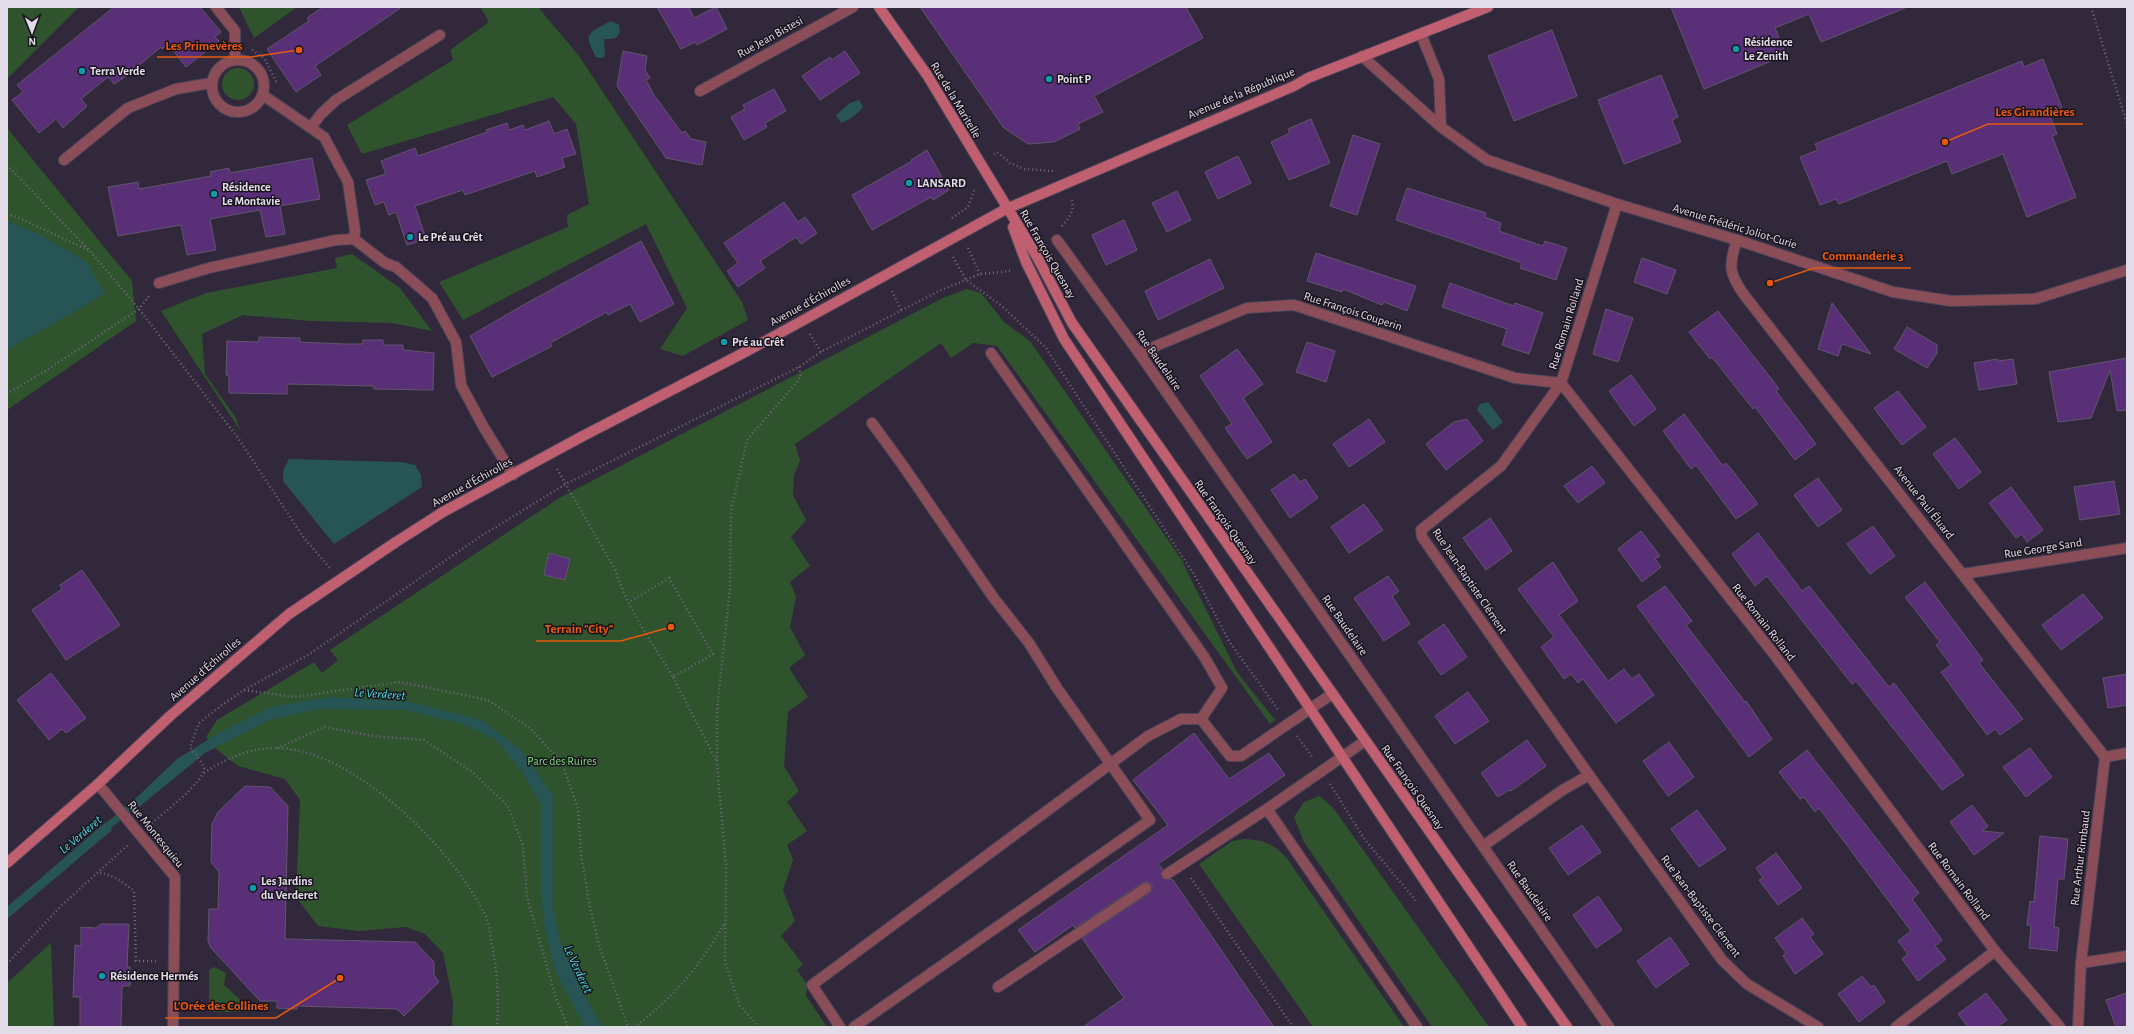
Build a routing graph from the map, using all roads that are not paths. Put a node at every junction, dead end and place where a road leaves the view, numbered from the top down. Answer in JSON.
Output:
{"nodes":[{"id":1,"x":216,"y":7,"type":"edge"},
{"id":2,"x":853,"y":7,"type":"edge"},
{"id":3,"x":879,"y":7,"type":"edge"},
{"id":4,"x":1488,"y":7,"type":"edge"},
{"id":5,"x":1421,"y":34,"type":"junction"},
{"id":6,"x":440,"y":35,"type":"dead end"},
{"id":7,"x":1362,"y":56,"type":"junction"},
{"id":8,"x":235,"y":59,"type":"junction"},
{"id":9,"x":211,"y":83,"type":"junction"},
{"id":10,"x":700,"y":91,"type":"dead end"},
{"id":11,"x":262,"y":95,"type":"junction"},
{"id":12,"x":1441,"y":127,"type":"junction"},
{"id":13,"x":311,"y":128,"type":"junction"},
{"id":14,"x":64,"y":160,"type":"dead end"},
{"id":15,"x":1617,"y":204,"type":"junction"},
{"id":16,"x":1006,"y":208,"type":"junction"},
{"id":17,"x":354,"y":239,"type":"junction"},
{"id":18,"x":1057,"y":240,"type":"dead end"},
{"id":19,"x":1737,"y":240,"type":"junction"},
{"id":20,"x":2127,"y":270,"type":"edge"},
{"id":21,"x":159,"y":283,"type":"road end"},
{"id":22,"x":991,"y":353,"type":"dead end"},
{"id":23,"x":1139,"y":353,"type":"junction"},
{"id":24,"x":1561,"y":383,"type":"junction"},
{"id":25,"x":872,"y":423,"type":"dead end"},
{"id":26,"x":513,"y":475,"type":"junction"},
{"id":27,"x":2127,"y":548,"type":"edge"},
{"id":28,"x":1963,"y":574,"type":"junction"},
{"id":29,"x":1332,"y":694,"type":"junction"},
{"id":30,"x":1309,"y":709,"type":"junction"},
{"id":31,"x":1201,"y":719,"type":"junction"},
{"id":32,"x":1365,"y":741,"type":"junction"},
{"id":33,"x":2127,"y":753,"type":"edge"},
{"id":34,"x":2105,"y":756,"type":"junction"},
{"id":35,"x":1341,"y":757,"type":"junction"},
{"id":36,"x":1111,"y":765,"type":"junction"},
{"id":37,"x":1589,"y":775,"type":"junction"},
{"id":38,"x":98,"y":784,"type":"junction"},
{"id":39,"x":1266,"y":809,"type":"junction"},
{"id":40,"x":1483,"y":846,"type":"junction"},
{"id":41,"x":7,"y":863,"type":"edge"},
{"id":42,"x":1167,"y":874,"type":"dead end"},
{"id":43,"x":1146,"y":888,"type":"dead end"},
{"id":44,"x":1995,"y":950,"type":"junction"},
{"id":45,"x":2127,"y":956,"type":"edge"},
{"id":46,"x":2081,"y":963,"type":"junction"},
{"id":47,"x":998,"y":987,"type":"dead end"},
{"id":48,"x":173,"y":1027,"type":"edge"},
{"id":49,"x":840,"y":1027,"type":"edge"},
{"id":50,"x":854,"y":1027,"type":"edge"},
{"id":51,"x":1417,"y":1027,"type":"edge"},
{"id":52,"x":1522,"y":1027,"type":"edge"},
{"id":53,"x":1567,"y":1027,"type":"edge"},
{"id":54,"x":1609,"y":1027,"type":"edge"},
{"id":55,"x":1818,"y":1027,"type":"edge"},
{"id":56,"x":1896,"y":1027,"type":"edge"},
{"id":57,"x":2060,"y":1027,"type":"edge"},
{"id":58,"x":2078,"y":1027,"type":"edge"}],
"edges":[{"from":1,"to":8,"type":"street"},
{"from":2,"to":10,"type":"street","name":"Rue Jean Bistesi"},
{"from":3,"to":16,"type":"street","name":"Rue de la Maritelle"},
{"from":4,"to":5,"type":"street","name":"Avenue de la République"},
{"from":5,"to":7,"type":"street","name":"Avenue de la République"},
{"from":5,"to":12,"type":"street"},
{"from":6,"to":13,"type":"street"},
{"from":7,"to":12,"type":"street","name":"Avenue Frédéric Joliot-Curie"},
{"from":7,"to":16,"type":"street","name":"Avenue de la République"},
{"from":8,"to":9,"type":"street"},
{"from":8,"to":11,"type":"street"},
{"from":9,"to":11,"type":"street"},
{"from":9,"to":14,"type":"street"},
{"from":11,"to":13,"type":"street"},
{"from":12,"to":15,"type":"street","name":"Avenue Frédéric Joliot-Curie"},
{"from":13,"to":17,"type":"street"},
{"from":15,"to":19,"type":"street","name":"Avenue Frédéric Joliot-Curie"},
{"from":15,"to":24,"type":"street","name":"Rue Romain Rolland"},
{"from":16,"to":26,"type":"street","name":"Avenue d'Échirolles"},
{"from":16,"to":29,"type":"street","name":"Rue François Quesnay"},
{"from":16,"to":30,"type":"street","name":"Rue François Quesnay"},
{"from":17,"to":21,"type":"street"},
{"from":17,"to":26,"type":"street"},
{"from":18,"to":23,"type":"street","name":"Rue Baudelaire"},
{"from":19,"to":20,"type":"street","name":"Avenue Frédéric Joliot-Curie"},
{"from":19,"to":28,"type":"street","name":"Avenue Paul Éluard"},
{"from":22,"to":31,"type":"street"},
{"from":23,"to":24,"type":"street","name":"Rue François Couperin"},
{"from":23,"to":40,"type":"street","name":"Rue Baudelaire"},
{"from":24,"to":37,"type":"street","name":"Rue Jean-Baptiste Clément"},
{"from":24,"to":44,"type":"street","name":"Rue Romain Rolland"},
{"from":25,"to":36,"type":"street"},
{"from":26,"to":38,"type":"street","name":"Avenue d'Échirolles"},
{"from":27,"to":28,"type":"street","name":"Rue George Sand"},
{"from":28,"to":34,"type":"street","name":"Avenue Paul Éluard"},
{"from":29,"to":30,"type":"street"},
{"from":29,"to":32,"type":"street","name":"Rue François Quesnay"},
{"from":30,"to":31,"type":"street"},
{"from":30,"to":35,"type":"street","name":"Rue François Quesnay"},
{"from":31,"to":36,"type":"street"},
{"from":32,"to":35,"type":"street"},
{"from":32,"to":53,"type":"street","name":"Rue François Quesnay"},
{"from":33,"to":34,"type":"street"},
{"from":34,"to":46,"type":"street","name":"Rue Arthur Rimbaud"},
{"from":35,"to":39,"type":"street"},
{"from":35,"to":52,"type":"street","name":"Rue François Quesnay"},
{"from":36,"to":49,"type":"street"},
{"from":36,"to":50,"type":"street"},
{"from":37,"to":40,"type":"street"},
{"from":37,"to":55,"type":"street","name":"Rue Jean-Baptiste Clément"},
{"from":38,"to":41,"type":"street","name":"Avenue d'Échirolles"},
{"from":38,"to":48,"type":"street","name":"Rue Montesquieu"},
{"from":39,"to":42,"type":"street"},
{"from":39,"to":51,"type":"street"},
{"from":40,"to":54,"type":"street","name":"Rue Baudelaire"},
{"from":43,"to":47,"type":"street"},
{"from":44,"to":56,"type":"street"},
{"from":44,"to":57,"type":"street","name":"Rue Romain Rolland"},
{"from":45,"to":46,"type":"street"},
{"from":46,"to":58,"type":"street","name":"Rue Arthur Rimbaud"}]}
